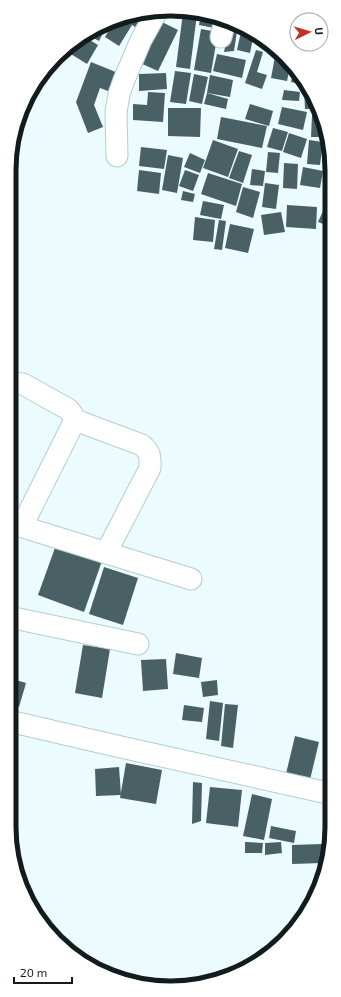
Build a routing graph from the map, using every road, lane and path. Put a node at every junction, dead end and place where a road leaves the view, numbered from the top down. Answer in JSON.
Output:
{"nodes":[{"id":1,"x":154,"y":17,"type":"edge"},
{"id":2,"x":117,"y":156,"type":"dead end"},
{"id":3,"x":16,"y":384,"type":"edge"},
{"id":4,"x":75,"y":420,"type":"junction"},
{"id":5,"x":16,"y":524,"type":"edge"},
{"id":6,"x":106,"y":553,"type":"junction"},
{"id":7,"x":191,"y":579,"type":"dead end"},
{"id":8,"x":16,"y":618,"type":"edge"},
{"id":9,"x":138,"y":644,"type":"dead end"},
{"id":10,"x":16,"y":723,"type":"edge"},
{"id":11,"x":325,"y":792,"type":"edge"}],
"edges":[{"from":1,"to":2,"type":"street"},
{"from":3,"to":4,"type":"street"},
{"from":4,"to":5,"type":"street"},
{"from":4,"to":6,"type":"street"},
{"from":5,"to":6,"type":"street"},
{"from":6,"to":7,"type":"street"},
{"from":8,"to":9,"type":"street"},
{"from":10,"to":11,"type":"street"}]}
